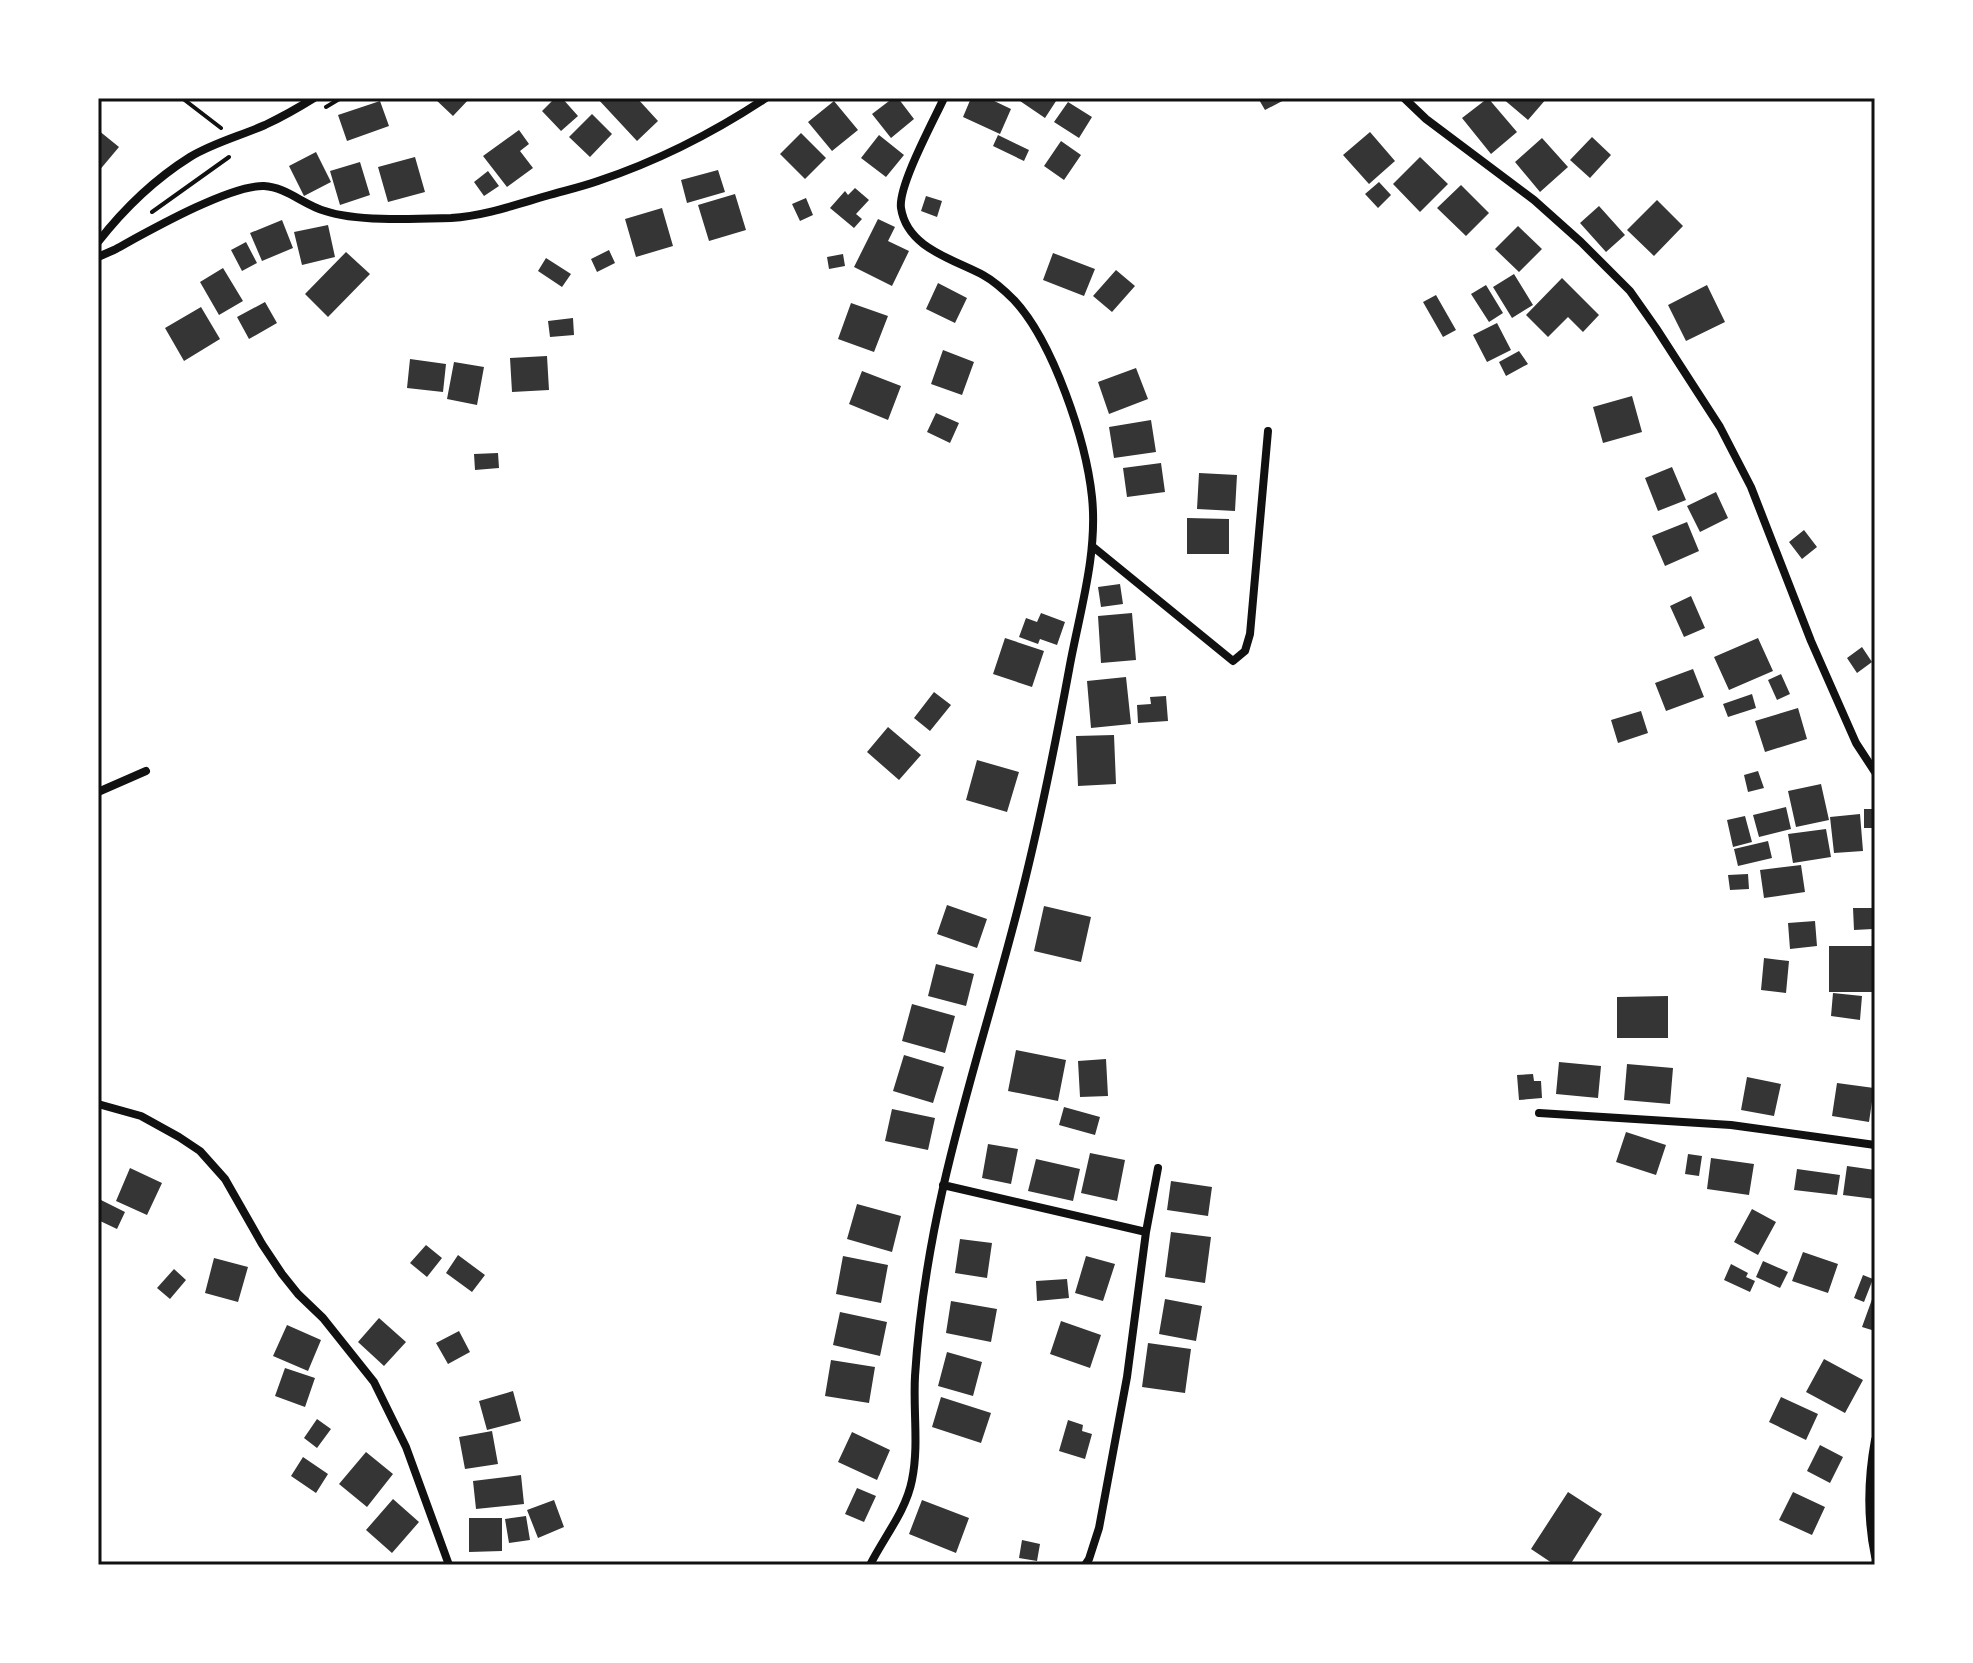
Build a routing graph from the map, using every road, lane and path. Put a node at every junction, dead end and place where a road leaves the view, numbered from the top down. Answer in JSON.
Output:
{"nodes":[{"id":1,"x":182,"y":98,"type":"edge"},
{"id":2,"x":314,"y":98,"type":"edge"},
{"id":3,"x":341,"y":98,"type":"edge"},
{"id":4,"x":766,"y":98,"type":"edge"},
{"id":5,"x":944,"y":98,"type":"edge"},
{"id":6,"x":1404,"y":98,"type":"edge"},
{"id":7,"x":320,"y":111,"type":"dead end"},
{"id":8,"x":234,"y":137,"type":"junction"},
{"id":9,"x":241,"y":151,"type":"dead end"},
{"id":10,"x":145,"y":218,"type":"dead end"},
{"id":11,"x":98,"y":242,"type":"edge"},
{"id":12,"x":98,"y":257,"type":"edge"},
{"id":13,"x":1268,"y":431,"type":"dead end"},
{"id":14,"x":1092,"y":546,"type":"junction"},
{"id":15,"x":146,"y":771,"type":"dead end"},
{"id":16,"x":1875,"y":772,"type":"edge"},
{"id":17,"x":98,"y":792,"type":"edge"},
{"id":18,"x":98,"y":1104,"type":"edge"},
{"id":19,"x":1539,"y":1113,"type":"dead end"},
{"id":20,"x":1875,"y":1145,"type":"edge"},
{"id":21,"x":1158,"y":1168,"type":"dead end"},
{"id":22,"x":943,"y":1185,"type":"junction"},
{"id":23,"x":1146,"y":1232,"type":"junction"},
{"id":24,"x":1875,"y":1440,"type":"edge"},
{"id":25,"x":1875,"y":1556,"type":"edge"},
{"id":26,"x":449,"y":1565,"type":"edge"},
{"id":27,"x":870,"y":1565,"type":"edge"},
{"id":28,"x":1085,"y":1565,"type":"edge"}],
"edges":[{"from":1,"to":8,"type":"path"},
{"from":2,"to":8,"type":"street"},
{"from":3,"to":7,"type":"path"},
{"from":4,"to":12,"type":"street"},
{"from":5,"to":14,"type":"street"},
{"from":6,"to":16,"type":"street"},
{"from":8,"to":11,"type":"street"},
{"from":9,"to":10,"type":"path"},
{"from":13,"to":14,"type":"street"},
{"from":14,"to":22,"type":"street"},
{"from":15,"to":17,"type":"street"},
{"from":18,"to":26,"type":"street"},
{"from":19,"to":20,"type":"street"},
{"from":21,"to":23,"type":"street"},
{"from":22,"to":23,"type":"street"},
{"from":22,"to":27,"type":"street"},
{"from":23,"to":28,"type":"street"},
{"from":24,"to":25,"type":"street"}]}
